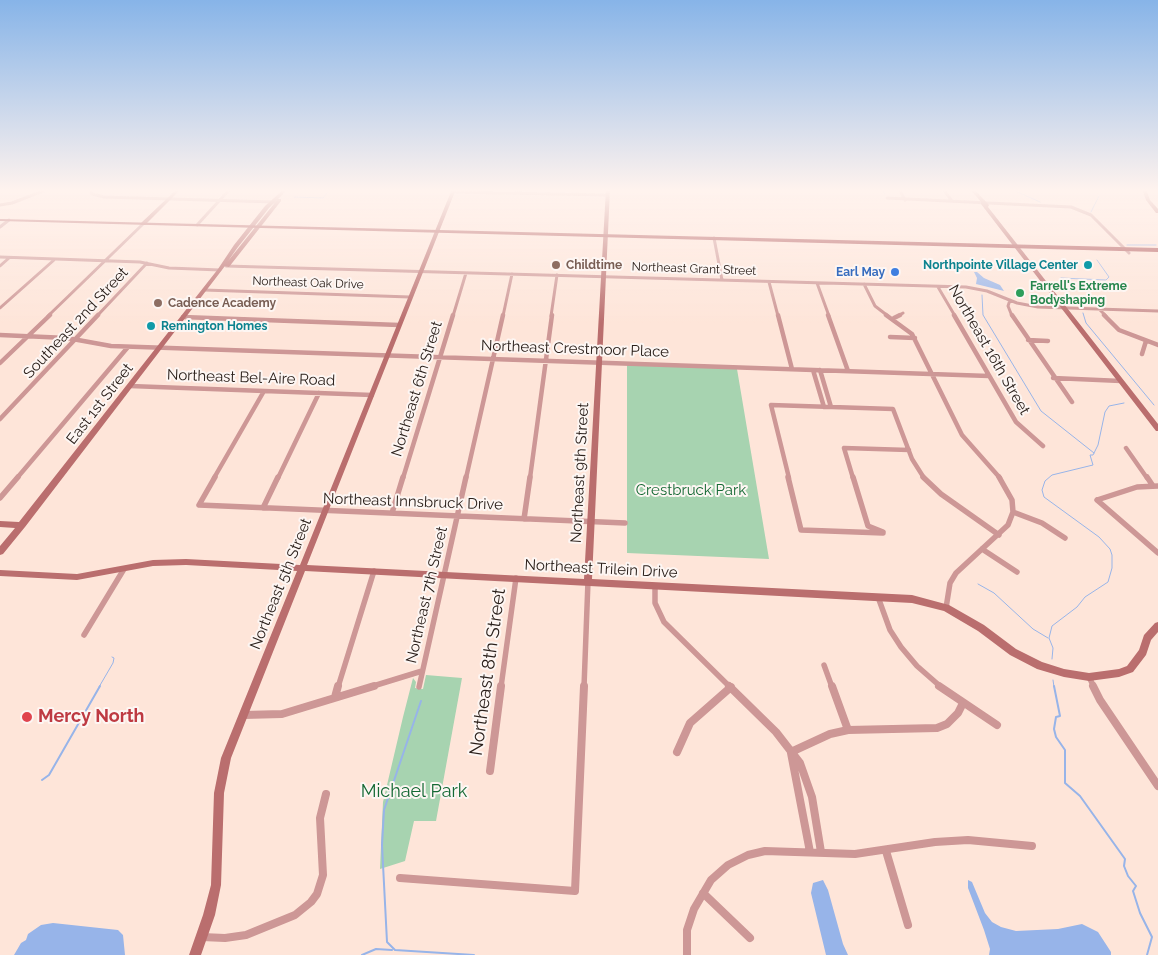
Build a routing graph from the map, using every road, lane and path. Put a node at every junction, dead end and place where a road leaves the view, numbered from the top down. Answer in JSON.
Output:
{"nodes":[{"id":1,"x":133,"y":234,"type":"edge"},
{"id":2,"x":251,"y":234,"type":"edge"},
{"id":3,"x":251,"y":234,"type":"edge"},
{"id":4,"x":435,"y":234,"type":"edge"},
{"id":5,"x":489,"y":234,"type":"edge"},
{"id":6,"x":606,"y":234,"type":"edge"},
{"id":7,"x":1006,"y":234,"type":"edge"},
{"id":8,"x":1110,"y":234,"type":"edge"},
{"id":9,"x":606,"y":237,"type":"junction"},
{"id":10,"x":714,"y":240,"type":"junction"},
{"id":11,"x":1017,"y":248,"type":"junction"},
{"id":12,"x":1127,"y":251,"type":"junction"},
{"id":13,"x":1158,"y":252,"type":"edge"},
{"id":14,"x":0,"y":257,"type":"edge"},
{"id":15,"x":10,"y":258,"type":"junction"},
{"id":16,"x":54,"y":259,"type":"junction"},
{"id":17,"x":105,"y":261,"type":"junction"},
{"id":18,"x":147,"y":263,"type":"junction"},
{"id":19,"x":0,"y":266,"type":"edge"},
{"id":20,"x":226,"y":266,"type":"junction"},
{"id":21,"x":220,"y":270,"type":"junction"},
{"id":22,"x":421,"y":271,"type":"junction"},
{"id":23,"x":466,"y":273,"type":"junction"},
{"id":24,"x":512,"y":274,"type":"junction"},
{"id":25,"x":557,"y":275,"type":"junction"},
{"id":26,"x":603,"y":277,"type":"junction"},
{"id":27,"x":722,"y":280,"type":"junction"},
{"id":28,"x":769,"y":282,"type":"junction"},
{"id":29,"x":817,"y":283,"type":"junction"},
{"id":30,"x":864,"y":284,"type":"junction"},
{"id":31,"x":938,"y":287,"type":"junction"},
{"id":32,"x":204,"y":290,"type":"junction"},
{"id":33,"x":410,"y":297,"type":"junction"},
{"id":34,"x":1010,"y":300,"type":"junction"},
{"id":35,"x":0,"y":308,"type":"edge"},
{"id":36,"x":1064,"y":308,"type":"junction"},
{"id":37,"x":1099,"y":309,"type":"junction"},
{"id":38,"x":1158,"y":311,"type":"edge"},
{"id":39,"x":903,"y":314,"type":"dead end"},
{"id":40,"x":183,"y":317,"type":"junction"},
{"id":41,"x":894,"y":318,"type":"junction"},
{"id":42,"x":399,"y":325,"type":"junction"},
{"id":43,"x":0,"y":334,"type":"edge"},
{"id":44,"x":29,"y":336,"type":"junction"},
{"id":45,"x":890,"y":337,"type":"dead end"},
{"id":46,"x":915,"y":338,"type":"junction"},
{"id":47,"x":76,"y":339,"type":"junction"},
{"id":48,"x":1028,"y":340,"type":"junction"},
{"id":49,"x":1048,"y":341,"type":"dead end"},
{"id":50,"x":1146,"y":341,"type":"junction"},
{"id":51,"x":1158,"y":345,"type":"edge"},
{"id":52,"x":128,"y":347,"type":"junction"},
{"id":53,"x":160,"y":348,"type":"junction"},
{"id":54,"x":1142,"y":354,"type":"dead end"},
{"id":55,"x":387,"y":356,"type":"junction"},
{"id":56,"x":440,"y":357,"type":"junction"},
{"id":57,"x":493,"y":359,"type":"junction"},
{"id":58,"x":546,"y":361,"type":"junction"},
{"id":59,"x":599,"y":363,"type":"junction"},
{"id":60,"x":0,"y":364,"type":"edge"},
{"id":61,"x":792,"y":370,"type":"junction"},
{"id":62,"x":813,"y":370,"type":"junction"},
{"id":63,"x":820,"y":370,"type":"junction"},
{"id":64,"x":848,"y":371,"type":"junction"},
{"id":65,"x":932,"y":374,"type":"junction"},
{"id":66,"x":989,"y":376,"type":"junction"},
{"id":67,"x":1053,"y":378,"type":"junction"},
{"id":68,"x":1121,"y":380,"type":"junction"},
{"id":69,"x":130,"y":386,"type":"junction"},
{"id":70,"x":264,"y":391,"type":"junction"},
{"id":71,"x":319,"y":393,"type":"junction"},
{"id":72,"x":372,"y":395,"type":"junction"},
{"id":73,"x":1072,"y":402,"type":"dead end"},
{"id":74,"x":824,"y":407,"type":"junction"},
{"id":75,"x":831,"y":407,"type":"junction"},
{"id":76,"x":0,"y":419,"type":"edge"},
{"id":77,"x":1157,"y":427,"type":"edge"},
{"id":78,"x":1042,"y":446,"type":"dead end"},
{"id":79,"x":1126,"y":448,"type":"dead end"},
{"id":80,"x":910,"y":450,"type":"junction"},
{"id":81,"x":1156,"y":486,"type":"edge"},
{"id":82,"x":0,"y":498,"type":"edge"},
{"id":83,"x":263,"y":508,"type":"junction"},
{"id":84,"x":326,"y":511,"type":"junction"},
{"id":85,"x":1013,"y":512,"type":"junction"},
{"id":86,"x":392,"y":513,"type":"junction"},
{"id":87,"x":458,"y":516,"type":"junction"},
{"id":88,"x":524,"y":519,"type":"junction"},
{"id":89,"x":591,"y":522,"type":"junction"},
{"id":90,"x":625,"y":523,"type":"dead end"},
{"id":91,"x":0,"y":524,"type":"edge"},
{"id":92,"x":22,"y":525,"type":"junction"},
{"id":93,"x":868,"y":526,"type":"junction"},
{"id":94,"x":868,"y":533,"type":"junction"},
{"id":95,"x":999,"y":535,"type":"junction"},
{"id":96,"x":1065,"y":538,"type":"dead end"},
{"id":97,"x":982,"y":549,"type":"junction"},
{"id":98,"x":0,"y":552,"type":"edge"},
{"id":99,"x":1158,"y":552,"type":"edge"},
{"id":100,"x":302,"y":568,"type":"junction"},
{"id":101,"x":124,"y":569,"type":"junction"},
{"id":102,"x":374,"y":571,"type":"junction"},
{"id":103,"x":1016,"y":572,"type":"dead end"},
{"id":104,"x":0,"y":573,"type":"edge"},
{"id":105,"x":445,"y":574,"type":"junction"},
{"id":106,"x":516,"y":578,"type":"junction"},
{"id":107,"x":588,"y":581,"type":"junction"},
{"id":108,"x":655,"y":586,"type":"junction"},
{"id":109,"x":878,"y":597,"type":"junction"},
{"id":110,"x":946,"y":608,"type":"junction"},
{"id":111,"x":1158,"y":626,"type":"edge"},
{"id":112,"x":84,"y":635,"type":"dead end"},
{"id":113,"x":824,"y":665,"type":"dead end"},
{"id":114,"x":422,"y":671,"type":"junction"},
{"id":115,"x":1089,"y":676,"type":"junction"},
{"id":116,"x":419,"y":687,"type":"dead end"},
{"id":117,"x":731,"y":687,"type":"junction"},
{"id":118,"x":335,"y":697,"type":"junction"},
{"id":119,"x":963,"y":703,"type":"junction"},
{"id":120,"x":244,"y":715,"type":"junction"},
{"id":121,"x":997,"y":725,"type":"dead end"},
{"id":122,"x":848,"y":730,"type":"junction"},
{"id":123,"x":677,"y":752,"type":"dead end"},
{"id":124,"x":791,"y":752,"type":"junction"},
{"id":125,"x":490,"y":771,"type":"dead end"},
{"id":126,"x":1158,"y":786,"type":"edge"},
{"id":127,"x":326,"y":794,"type":"dead end"},
{"id":128,"x":1032,"y":846,"type":"dead end"},
{"id":129,"x":886,"y":851,"type":"junction"},
{"id":130,"x":810,"y":852,"type":"junction"},
{"id":131,"x":821,"y":852,"type":"junction"},
{"id":132,"x":400,"y":878,"type":"dead end"},
{"id":133,"x":703,"y":893,"type":"junction"},
{"id":134,"x":908,"y":925,"type":"dead end"},
{"id":135,"x":202,"y":937,"type":"junction"},
{"id":136,"x":750,"y":938,"type":"dead end"},
{"id":137,"x":195,"y":955,"type":"edge"},
{"id":138,"x":687,"y":955,"type":"edge"}],
"edges":[{"from":1,"to":17,"type":"street"},
{"from":2,"to":20,"type":"street","name":"East 1st Street"},
{"from":3,"to":21,"type":"street","name":"East 1st Street"},
{"from":4,"to":22,"type":"street","name":"Northeast 5th Street"},
{"from":5,"to":9,"type":"main road"},
{"from":6,"to":9,"type":"street","name":"Northeast 9th Street"},
{"from":7,"to":11,"type":"street"},
{"from":8,"to":12,"type":"street"},
{"from":9,"to":10,"type":"main road"},
{"from":9,"to":26,"type":"street","name":"Northeast 9th Street"},
{"from":10,"to":11,"type":"main road"},
{"from":10,"to":27,"type":"street"},
{"from":11,"to":12,"type":"main road"},
{"from":11,"to":36,"type":"street"},
{"from":12,"to":13,"type":"main road"},
{"from":14,"to":15,"type":"street"},
{"from":15,"to":16,"type":"street"},
{"from":15,"to":19,"type":"street"},
{"from":16,"to":17,"type":"street"},
{"from":16,"to":35,"type":"street"},
{"from":17,"to":18,"type":"street"},
{"from":17,"to":44,"type":"street"},
{"from":18,"to":21,"type":"street"},
{"from":18,"to":47,"type":"street","name":"Southeast 2nd Street"},
{"from":20,"to":21,"type":"street","name":"East 1st Street"},
{"from":20,"to":22,"type":"street","name":"Northeast Grant Street"},
{"from":21,"to":32,"type":"street","name":"East 1st Street"},
{"from":22,"to":23,"type":"street","name":"Northeast Grant Street"},
{"from":22,"to":33,"type":"street","name":"Northeast 5th Street"},
{"from":23,"to":24,"type":"street","name":"Northeast Grant Street"},
{"from":23,"to":56,"type":"street","name":"Northeast 6th Street"},
{"from":24,"to":25,"type":"street","name":"Northeast Grant Street"},
{"from":24,"to":57,"type":"street","name":"Northeast 7th Street"},
{"from":25,"to":26,"type":"street","name":"Northeast Grant Street"},
{"from":25,"to":58,"type":"street"},
{"from":26,"to":27,"type":"street","name":"Northeast Grant Street"},
{"from":26,"to":59,"type":"street","name":"Northeast 9th Street"},
{"from":27,"to":28,"type":"street","name":"Northeast Grant Street"},
{"from":28,"to":29,"type":"street","name":"Northeast Grant Street"},
{"from":28,"to":61,"type":"street"},
{"from":29,"to":30,"type":"street","name":"Northeast Grant Street"},
{"from":29,"to":64,"type":"street"},
{"from":30,"to":31,"type":"street","name":"Northeast Grant Street"},
{"from":30,"to":41,"type":"street"},
{"from":31,"to":34,"type":"street","name":"Northeast Grant Street"},
{"from":31,"to":66,"type":"street","name":"Northeast 16th Street"},
{"from":32,"to":33,"type":"street","name":"Northeast Oak Drive"},
{"from":32,"to":40,"type":"street","name":"East 1st Street"},
{"from":33,"to":42,"type":"street","name":"Northeast 5th Street"},
{"from":34,"to":36,"type":"street","name":"Northeast Grant Street"},
{"from":34,"to":48,"type":"street"},
{"from":36,"to":37,"type":"street","name":"Northeast Grant Street"},
{"from":36,"to":68,"type":"street"},
{"from":37,"to":38,"type":"street","name":"Northeast Grant Street"},
{"from":37,"to":50,"type":"street"},
{"from":39,"to":41,"type":"street"},
{"from":40,"to":42,"type":"street"},
{"from":40,"to":53,"type":"street","name":"East 1st Street"},
{"from":41,"to":46,"type":"street"},
{"from":42,"to":55,"type":"street","name":"Northeast 5th Street"},
{"from":43,"to":44,"type":"street","name":"Northeast Crestmoor Place"},
{"from":44,"to":47,"type":"street","name":"Northeast Crestmoor Place"},
{"from":44,"to":60,"type":"street"},
{"from":45,"to":46,"type":"street"},
{"from":46,"to":65,"type":"street"},
{"from":47,"to":52,"type":"street","name":"Northeast Crestmoor Place"},
{"from":47,"to":76,"type":"street","name":"Southeast 2nd Street"},
{"from":48,"to":49,"type":"street"},
{"from":48,"to":67,"type":"street"},
{"from":50,"to":51,"type":"street"},
{"from":50,"to":54,"type":"street"},
{"from":52,"to":53,"type":"street","name":"Northeast Crestmoor Place"},
{"from":52,"to":82,"type":"street"},
{"from":53,"to":55,"type":"street","name":"Northeast Crestmoor Place"},
{"from":53,"to":69,"type":"street","name":"East 1st Street"},
{"from":55,"to":56,"type":"street","name":"Northeast Crestmoor Place"},
{"from":55,"to":72,"type":"street","name":"Northeast 5th Street"},
{"from":56,"to":57,"type":"street","name":"Northeast Crestmoor Place"},
{"from":56,"to":86,"type":"street","name":"Northeast 6th Street"},
{"from":57,"to":58,"type":"street","name":"Northeast Crestmoor Place"},
{"from":57,"to":87,"type":"street","name":"Northeast 7th Street"},
{"from":58,"to":59,"type":"street","name":"Northeast Crestmoor Place"},
{"from":58,"to":88,"type":"street"},
{"from":59,"to":61,"type":"street","name":"Northeast Crestmoor Place"},
{"from":59,"to":89,"type":"street","name":"Northeast 9th Street"},
{"from":61,"to":62,"type":"street","name":"Northeast Crestmoor Place"},
{"from":62,"to":63,"type":"street","name":"Northeast Crestmoor Place"},
{"from":62,"to":74,"type":"street"},
{"from":63,"to":64,"type":"street","name":"Northeast Crestmoor Place"},
{"from":63,"to":75,"type":"street"},
{"from":64,"to":65,"type":"street","name":"Northeast Crestmoor Place"},
{"from":65,"to":66,"type":"street","name":"Northeast Crestmoor Place"},
{"from":65,"to":85,"type":"street"},
{"from":66,"to":78,"type":"street","name":"Northeast 16th Street"},
{"from":67,"to":68,"type":"street"},
{"from":67,"to":73,"type":"street"},
{"from":68,"to":77,"type":"street"},
{"from":69,"to":70,"type":"street","name":"Northeast Bel-Aire Road"},
{"from":69,"to":92,"type":"street","name":"East 1st Street"},
{"from":70,"to":71,"type":"street","name":"Northeast Bel-Aire Road"},
{"from":70,"to":83,"type":"street","name":"Northeast Innsbruck Drive"},
{"from":71,"to":72,"type":"street","name":"Northeast Bel-Aire Road"},
{"from":71,"to":83,"type":"street"},
{"from":72,"to":84,"type":"street","name":"Northeast 5th Street"},
{"from":74,"to":75,"type":"street"},
{"from":74,"to":94,"type":"street"},
{"from":75,"to":80,"type":"street"},
{"from":79,"to":81,"type":"street"},
{"from":80,"to":93,"type":"street"},
{"from":80,"to":95,"type":"street"},
{"from":81,"to":99,"type":"street"},
{"from":83,"to":84,"type":"street","name":"Northeast Innsbruck Drive"},
{"from":84,"to":86,"type":"street","name":"Northeast Innsbruck Drive"},
{"from":84,"to":100,"type":"street","name":"Northeast 5th Street"},
{"from":85,"to":95,"type":"street"},
{"from":85,"to":96,"type":"street"},
{"from":86,"to":87,"type":"street","name":"Northeast Innsbruck Drive"},
{"from":87,"to":88,"type":"street","name":"Northeast Innsbruck Drive"},
{"from":87,"to":105,"type":"street","name":"Northeast 7th Street"},
{"from":88,"to":89,"type":"street","name":"Northeast Innsbruck Drive"},
{"from":89,"to":90,"type":"street","name":"Northeast Innsbruck Drive"},
{"from":89,"to":107,"type":"street","name":"Northeast 9th Street"},
{"from":91,"to":92,"type":"street"},
{"from":92,"to":98,"type":"street","name":"East 1st Street"},
{"from":93,"to":94,"type":"street"},
{"from":93,"to":94,"type":"street"},
{"from":95,"to":97,"type":"street"},
{"from":97,"to":103,"type":"street"},
{"from":97,"to":110,"type":"street"},
{"from":100,"to":101,"type":"street","name":"Northeast Trilein Drive"},
{"from":100,"to":102,"type":"street","name":"Northeast Trilein Drive"},
{"from":100,"to":120,"type":"street","name":"Northeast 5th Street"},
{"from":101,"to":104,"type":"street","name":"Northeast Trilein Drive"},
{"from":101,"to":112,"type":"street"},
{"from":102,"to":105,"type":"street","name":"Northeast Trilein Drive"},
{"from":102,"to":118,"type":"street"},
{"from":105,"to":106,"type":"street","name":"Northeast Trilein Drive"},
{"from":105,"to":114,"type":"street","name":"Northeast 7th Street"},
{"from":106,"to":107,"type":"street","name":"Northeast Trilein Drive"},
{"from":106,"to":125,"type":"street","name":"Northeast 8th Street"},
{"from":107,"to":108,"type":"street","name":"Northeast Trilein Drive"},
{"from":107,"to":132,"type":"street","name":"Northeast 9th Street"},
{"from":108,"to":109,"type":"street","name":"Northeast Trilein Drive"},
{"from":108,"to":117,"type":"street"},
{"from":109,"to":110,"type":"street","name":"Northeast Trilein Drive"},
{"from":109,"to":119,"type":"street"},
{"from":110,"to":115,"type":"street","name":"Northeast Trilein Drive"},
{"from":111,"to":115,"type":"street","name":"Northeast Trilein Drive"},
{"from":113,"to":122,"type":"street"},
{"from":114,"to":116,"type":"street","name":"Northeast 7th Street"},
{"from":114,"to":118,"type":"street"},
{"from":115,"to":126,"type":"street"},
{"from":117,"to":123,"type":"street"},
{"from":117,"to":124,"type":"street"},
{"from":118,"to":120,"type":"street"},
{"from":119,"to":121,"type":"street"},
{"from":119,"to":122,"type":"street"},
{"from":120,"to":135,"type":"street","name":"Northeast 5th Street"},
{"from":122,"to":124,"type":"street"},
{"from":124,"to":130,"type":"street"},
{"from":124,"to":131,"type":"street"},
{"from":127,"to":135,"type":"street"},
{"from":128,"to":129,"type":"street"},
{"from":129,"to":131,"type":"street"},
{"from":129,"to":134,"type":"street"},
{"from":130,"to":131,"type":"street"},
{"from":130,"to":133,"type":"street"},
{"from":133,"to":136,"type":"street"},
{"from":133,"to":138,"type":"street"},
{"from":135,"to":137,"type":"street","name":"Northeast 5th Street"}]}
